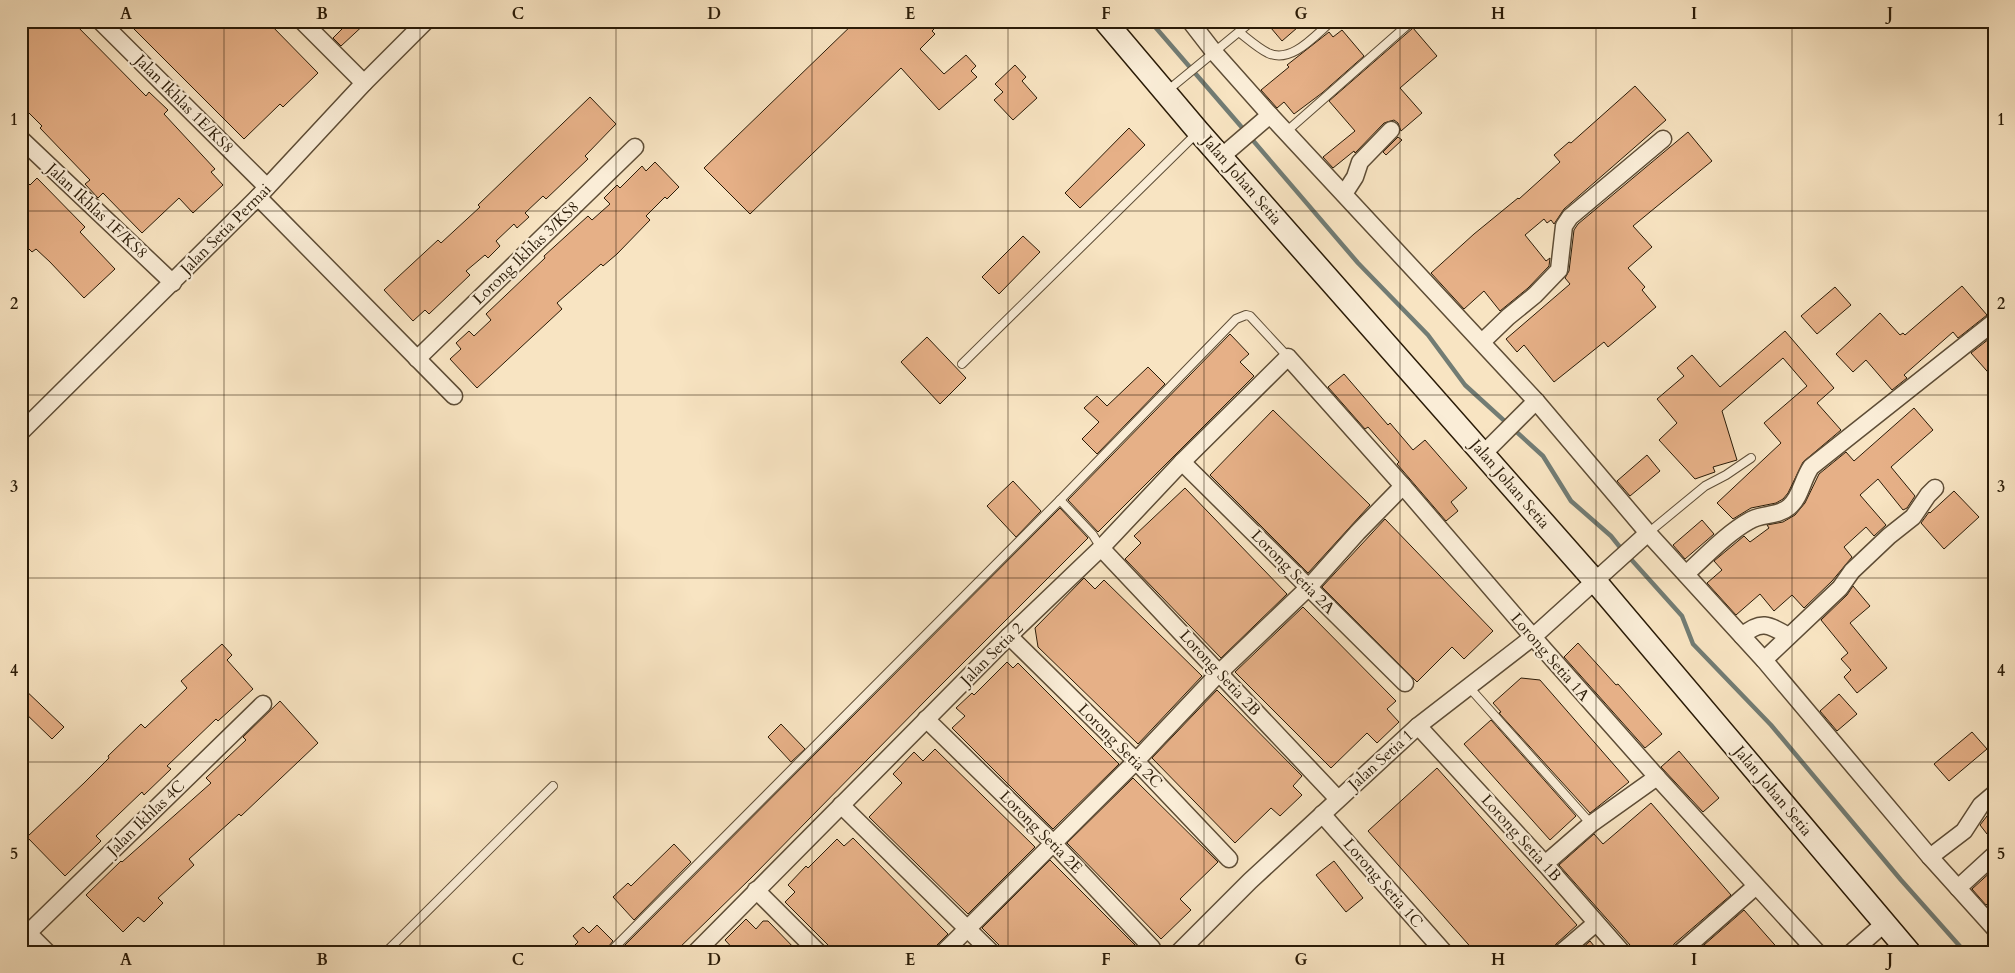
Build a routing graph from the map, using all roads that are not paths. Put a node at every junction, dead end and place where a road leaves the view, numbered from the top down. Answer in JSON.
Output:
{"nodes":[{"id":1,"x":100,"y":21,"type":"edge"},
{"id":2,"x":302,"y":21,"type":"edge"},
{"id":3,"x":426,"y":21,"type":"edge"},
{"id":4,"x":1105,"y":21,"type":"edge"},
{"id":5,"x":1190,"y":21,"type":"edge"},
{"id":6,"x":1252,"y":21,"type":"edge"},
{"id":7,"x":1332,"y":21,"type":"edge"},
{"id":8,"x":1412,"y":21,"type":"edge"},
{"id":9,"x":1239,"y":32,"type":"junction"},
{"id":10,"x":1208,"y":57,"type":"junction"},
{"id":11,"x":364,"y":82,"type":"junction"},
{"id":12,"x":1165,"y":92,"type":"junction"},
{"id":13,"x":1266,"y":119,"type":"junction"},
{"id":14,"x":1391,"y":130,"type":"dead end"},
{"id":15,"x":1198,"y":131,"type":"junction"},
{"id":16,"x":1287,"y":131,"type":"junction"},
{"id":17,"x":21,"y":139,"type":"edge"},
{"id":18,"x":1663,"y":140,"type":"dead end"},
{"id":19,"x":635,"y":147,"type":"dead end"},
{"id":20,"x":1221,"y":157,"type":"junction"},
{"id":21,"x":263,"y":192,"type":"junction"},
{"id":22,"x":1344,"y":194,"type":"junction"},
{"id":23,"x":173,"y":283,"type":"junction"},
{"id":24,"x":1994,"y":322,"type":"edge"},
{"id":25,"x":1482,"y":342,"type":"junction"},
{"id":26,"x":1288,"y":357,"type":"junction"},
{"id":27,"x":417,"y":359,"type":"junction"},
{"id":28,"x":962,"y":364,"type":"dead end"},
{"id":29,"x":454,"y":396,"type":"dead end"},
{"id":30,"x":1533,"y":405,"type":"junction"},
{"id":31,"x":21,"y":432,"type":"edge"},
{"id":32,"x":1491,"y":446,"type":"junction"},
{"id":33,"x":1751,"y":458,"type":"dead end"},
{"id":34,"x":1182,"y":462,"type":"junction"},
{"id":35,"x":1403,"y":486,"type":"junction"},
{"id":36,"x":1935,"y":488,"type":"dead end"},
{"id":37,"x":1060,"y":500,"type":"junction"},
{"id":38,"x":1646,"y":536,"type":"junction"},
{"id":39,"x":1101,"y":548,"type":"junction"},
{"id":40,"x":1604,"y":574,"type":"junction"},
{"id":41,"x":1686,"y":574,"type":"junction"},
{"id":42,"x":1309,"y":587,"type":"junction"},
{"id":43,"x":1009,"y":636,"type":"junction"},
{"id":44,"x":1742,"y":636,"type":"junction"},
{"id":45,"x":1788,"y":636,"type":"junction"},
{"id":46,"x":1532,"y":637,"type":"junction"},
{"id":47,"x":1764,"y":660,"type":"junction"},
{"id":48,"x":1220,"y":672,"type":"junction"},
{"id":49,"x":1405,"y":683,"type":"dead end"},
{"id":50,"x":1468,"y":686,"type":"junction"},
{"id":51,"x":263,"y":704,"type":"dead end"},
{"id":52,"x":926,"y":720,"type":"junction"},
{"id":53,"x":1418,"y":726,"type":"junction"},
{"id":54,"x":1136,"y":761,"type":"junction"},
{"id":55,"x":1657,"y":777,"type":"junction"},
{"id":56,"x":553,"y":786,"type":"dead end"},
{"id":57,"x":1994,"y":794,"type":"edge"},
{"id":58,"x":1338,"y":799,"type":"junction"},
{"id":59,"x":841,"y":805,"type":"junction"},
{"id":60,"x":1322,"y":814,"type":"junction"},
{"id":61,"x":1591,"y":824,"type":"junction"},
{"id":62,"x":1054,"y":844,"type":"junction"},
{"id":63,"x":1994,"y":855,"type":"edge"},
{"id":64,"x":1930,"y":857,"type":"junction"},
{"id":65,"x":1229,"y":859,"type":"dead end"},
{"id":66,"x":1546,"y":864,"type":"junction"},
{"id":67,"x":1756,"y":886,"type":"junction"},
{"id":68,"x":1958,"y":888,"type":"junction"},
{"id":69,"x":756,"y":890,"type":"junction"},
{"id":70,"x":1596,"y":922,"type":"junction"},
{"id":71,"x":1885,"y":923,"type":"junction"},
{"id":72,"x":1994,"y":928,"type":"edge"},
{"id":73,"x":967,"y":929,"type":"junction"},
{"id":74,"x":25,"y":930,"type":"edge"},
{"id":75,"x":1152,"y":948,"type":"dead end"},
{"id":76,"x":47,"y":952,"type":"edge"},
{"id":77,"x":386,"y":952,"type":"edge"},
{"id":78,"x":610,"y":952,"type":"edge"},
{"id":79,"x":696,"y":952,"type":"edge"},
{"id":80,"x":818,"y":952,"type":"edge"},
{"id":81,"x":944,"y":952,"type":"edge"},
{"id":82,"x":991,"y":952,"type":"edge"},
{"id":83,"x":1179,"y":952,"type":"edge"},
{"id":84,"x":1444,"y":952,"type":"edge"},
{"id":85,"x":1562,"y":952,"type":"edge"},
{"id":86,"x":1622,"y":952,"type":"edge"},
{"id":87,"x":1681,"y":952,"type":"edge"},
{"id":88,"x":1817,"y":952,"type":"edge"},
{"id":89,"x":1852,"y":952,"type":"edge"},
{"id":90,"x":1909,"y":952,"type":"edge"}],
"edges":[{"from":1,"to":21,"type":"street","name":"Jalan Ikhlas 1E/KS8"},
{"from":2,"to":11,"type":"street"},
{"from":3,"to":11,"type":"street","name":"Jalan Setia Permai"},
{"from":4,"to":12,"type":"main road","name":"Jalan Johan Setia"},
{"from":5,"to":10,"type":"street"},
{"from":6,"to":9,"type":"lane"},
{"from":7,"to":9,"type":"lane"},
{"from":8,"to":16,"type":"lane"},
{"from":9,"to":10,"type":"lane"},
{"from":10,"to":12,"type":"lane"},
{"from":10,"to":13,"type":"street"},
{"from":11,"to":21,"type":"street","name":"Jalan Setia Permai"},
{"from":12,"to":15,"type":"main road","name":"Jalan Johan Setia"},
{"from":13,"to":16,"type":"street"},
{"from":13,"to":20,"type":"street"},
{"from":14,"to":22,"type":"street"},
{"from":15,"to":20,"type":"main road","name":"Jalan Johan Setia"},
{"from":15,"to":28,"type":"lane"},
{"from":16,"to":22,"type":"street"},
{"from":17,"to":23,"type":"street","name":"Jalan Ikhlas 1F/KS8"},
{"from":18,"to":25,"type":"street"},
{"from":19,"to":27,"type":"street","name":"Lorong Ikhlas 3/KS8"},
{"from":20,"to":32,"type":"main road","name":"Jalan Johan Setia"},
{"from":21,"to":23,"type":"street","name":"Jalan Setia Permai"},
{"from":21,"to":27,"type":"street","name":"Jalan Ikhlas 1E/KS8"},
{"from":22,"to":25,"type":"street"},
{"from":23,"to":31,"type":"street","name":"Jalan Setia Permai"},
{"from":24,"to":41,"type":"street"},
{"from":25,"to":30,"type":"street"},
{"from":26,"to":34,"type":"street","name":"Jalan Setia 2"},
{"from":26,"to":35,"type":"street","name":"Lorong Setia 1A"},
{"from":26,"to":37,"type":"lane"},
{"from":27,"to":29,"type":"street","name":"Jalan Ikhlas 1E/KS8"},
{"from":30,"to":32,"type":"street"},
{"from":30,"to":38,"type":"street"},
{"from":32,"to":40,"type":"main road","name":"Jalan Johan Setia"},
{"from":33,"to":38,"type":"lane"},
{"from":34,"to":39,"type":"street","name":"Jalan Setia 2"},
{"from":34,"to":42,"type":"street","name":"Lorong Setia 2A"},
{"from":35,"to":42,"type":"street"},
{"from":35,"to":46,"type":"street","name":"Lorong Setia 1A"},
{"from":36,"to":45,"type":"street"},
{"from":37,"to":39,"type":"lane"},
{"from":37,"to":78,"type":"lane"},
{"from":38,"to":40,"type":"street","name":"Jalan Setia 1"},
{"from":38,"to":41,"type":"street"},
{"from":39,"to":43,"type":"street","name":"Jalan Setia 2"},
{"from":39,"to":48,"type":"street","name":"Lorong Setia 2B"},
{"from":40,"to":46,"type":"street","name":"Jalan Setia 1"},
{"from":40,"to":71,"type":"main road","name":"Jalan Johan Setia"},
{"from":41,"to":44,"type":"street"},
{"from":42,"to":48,"type":"street"},
{"from":42,"to":49,"type":"street","name":"Lorong Setia 2A"},
{"from":43,"to":52,"type":"street","name":"Jalan Setia 2"},
{"from":43,"to":54,"type":"street","name":"Lorong Setia 2C"},
{"from":44,"to":45,"type":"street"},
{"from":44,"to":47,"type":"street"},
{"from":45,"to":47,"type":"street"},
{"from":46,"to":50,"type":"street","name":"Jalan Setia 1"},
{"from":46,"to":55,"type":"street","name":"Lorong Setia 1A"},
{"from":47,"to":64,"type":"street"},
{"from":48,"to":54,"type":"street"},
{"from":48,"to":58,"type":"street","name":"Lorong Setia 2B"},
{"from":50,"to":53,"type":"street","name":"Jalan Setia 1"},
{"from":50,"to":61,"type":"lane"},
{"from":51,"to":74,"type":"street","name":"Jalan Ikhlas 4C"},
{"from":52,"to":59,"type":"street","name":"Jalan Setia 2"},
{"from":52,"to":62,"type":"street","name":"Lorong Setia 2E"},
{"from":53,"to":58,"type":"street","name":"Jalan Setia 1"},
{"from":53,"to":66,"type":"street","name":"Lorong Setia 1B"},
{"from":54,"to":62,"type":"street"},
{"from":54,"to":65,"type":"street","name":"Lorong Setia 2C"},
{"from":55,"to":61,"type":"street"},
{"from":55,"to":67,"type":"street","name":"Lorong Setia 1A"},
{"from":56,"to":77,"type":"lane"},
{"from":57,"to":64,"type":"street"},
{"from":58,"to":60,"type":"street","name":"Jalan Setia 1"},
{"from":59,"to":69,"type":"street","name":"Jalan Setia 2"},
{"from":59,"to":73,"type":"street"},
{"from":60,"to":83,"type":"street","name":"Jalan Setia 1"},
{"from":60,"to":84,"type":"street","name":"Lorong Setia 1C"},
{"from":61,"to":66,"type":"street"},
{"from":62,"to":73,"type":"street"},
{"from":62,"to":75,"type":"street","name":"Lorong Setia 2E"},
{"from":63,"to":68,"type":"street"},
{"from":64,"to":68,"type":"street"},
{"from":66,"to":70,"type":"street","name":"Lorong Setia 1B"},
{"from":67,"to":87,"type":"street"},
{"from":67,"to":88,"type":"street","name":"Lorong Setia 1A"},
{"from":68,"to":72,"type":"street"},
{"from":69,"to":79,"type":"street","name":"Jalan Setia 2"},
{"from":69,"to":80,"type":"street"},
{"from":70,"to":85,"type":"street"},
{"from":70,"to":86,"type":"street","name":"Lorong Setia 1B"},
{"from":71,"to":89,"type":"street"},
{"from":71,"to":90,"type":"main road","name":"Jalan Johan Setia"},
{"from":73,"to":81,"type":"street"},
{"from":73,"to":82,"type":"street"},
{"from":74,"to":76,"type":"street"}]}
